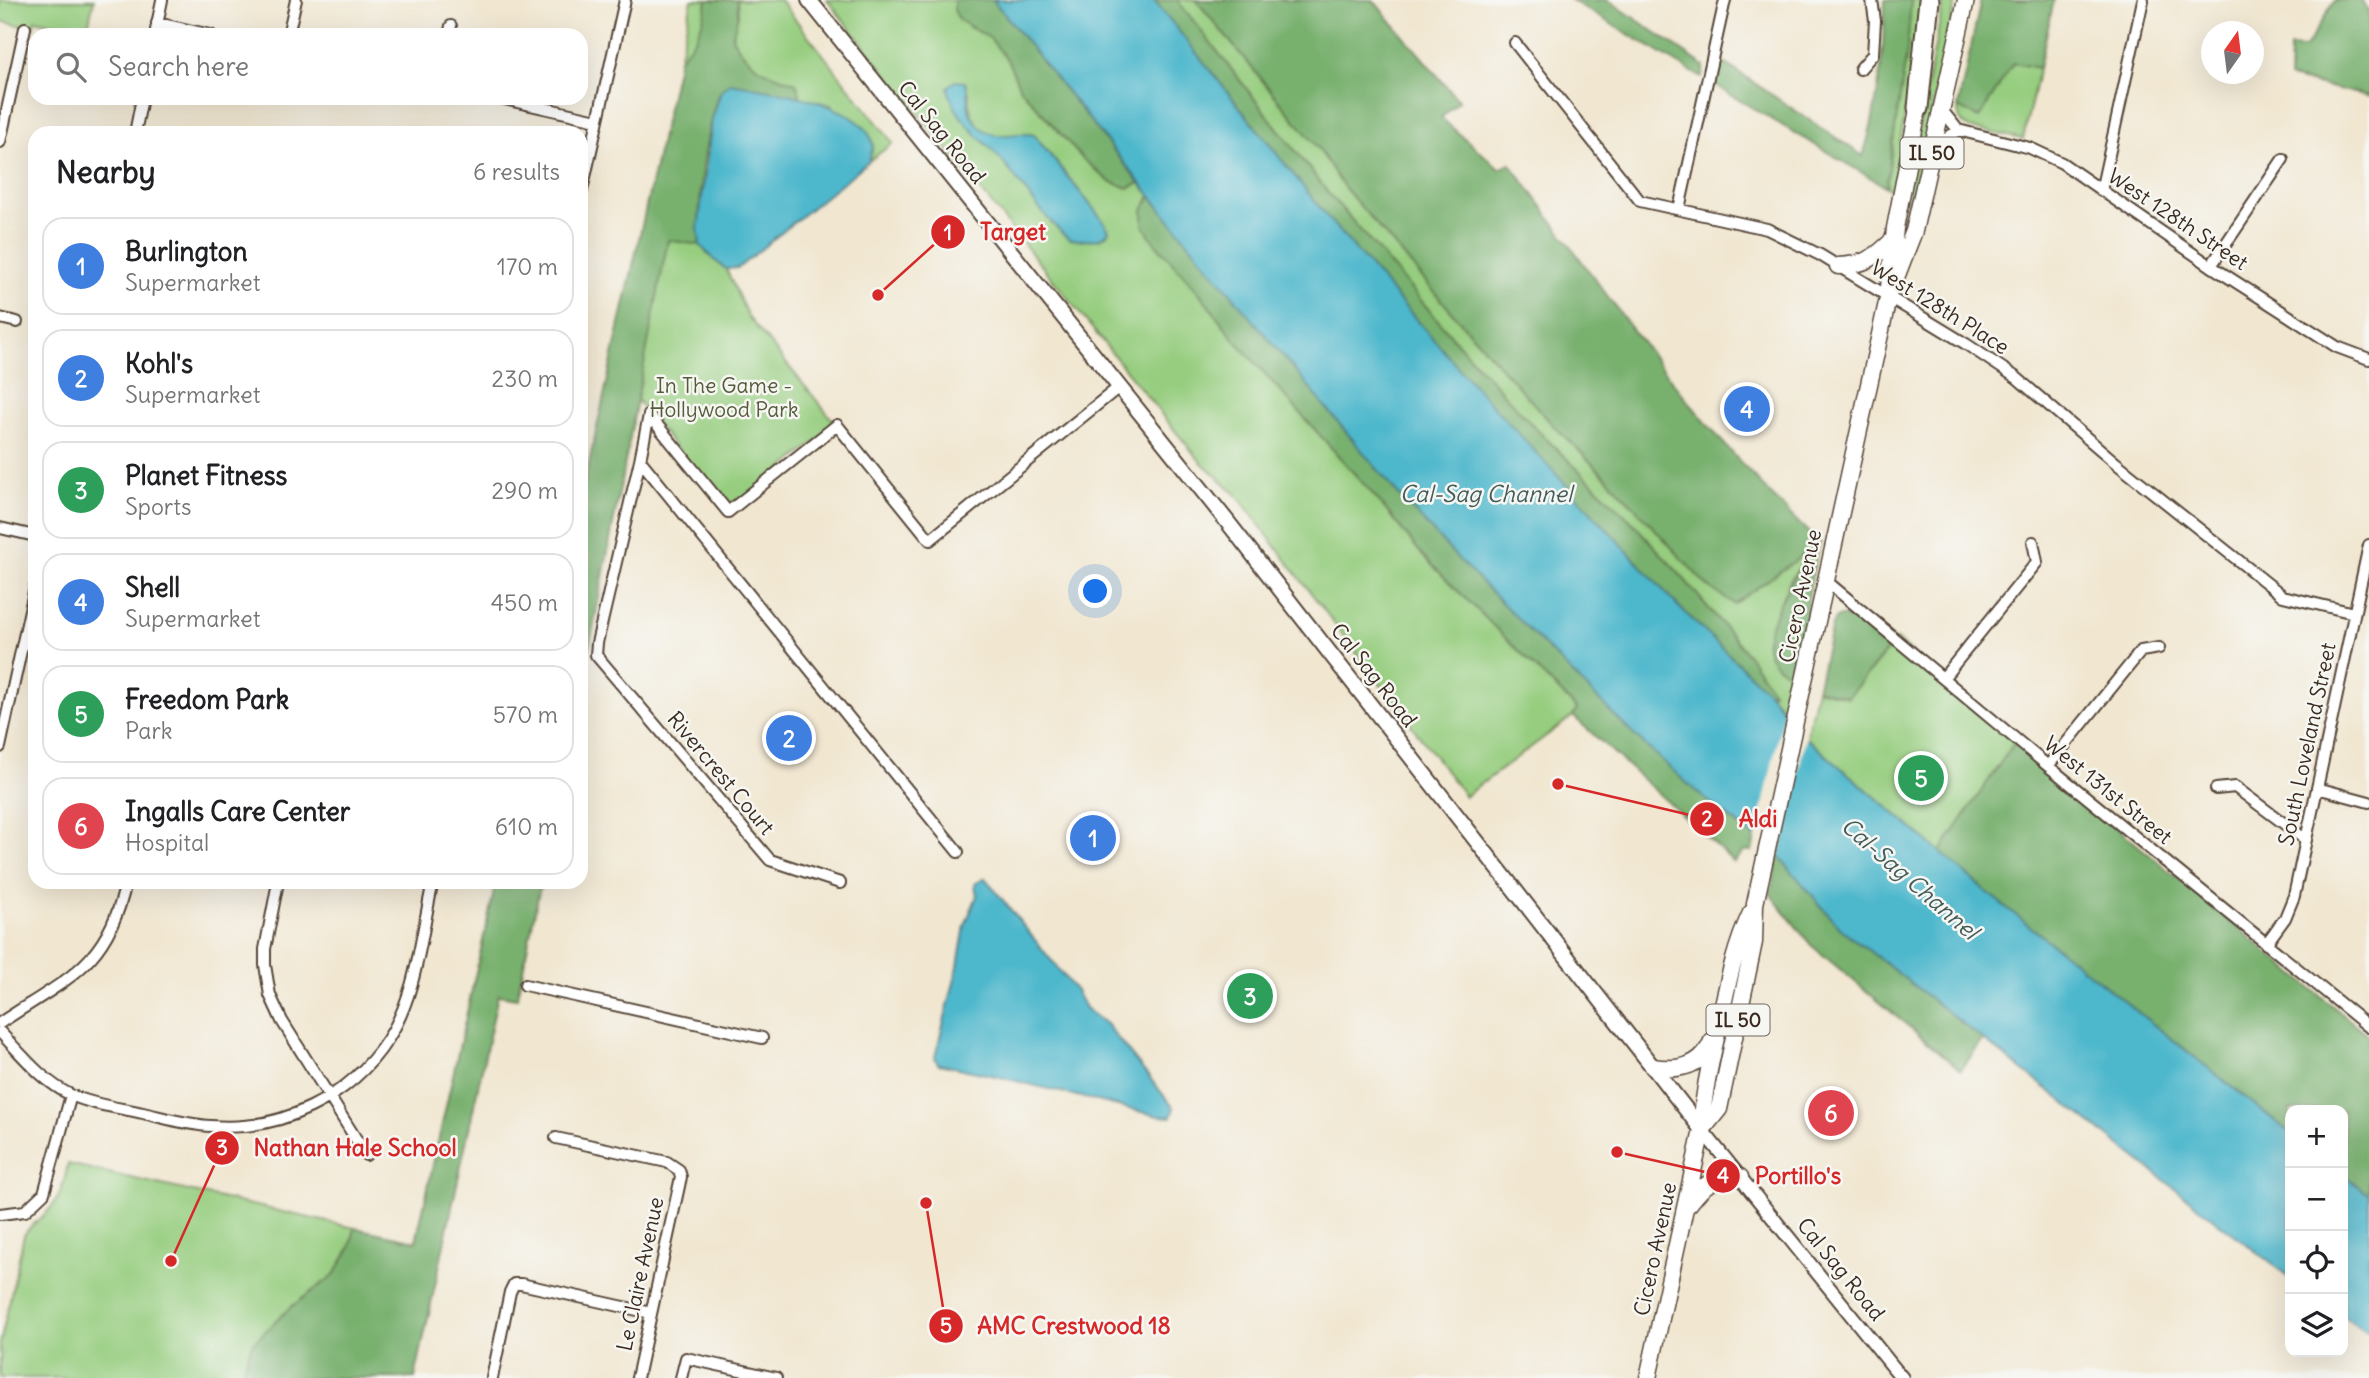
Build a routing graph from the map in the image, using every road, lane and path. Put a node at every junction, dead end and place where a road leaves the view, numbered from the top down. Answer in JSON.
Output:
{"nodes":[{"id":1,"x":162,"y":0,"type":"edge"},
{"id":2,"x":296,"y":0,"type":"edge"},
{"id":3,"x":625,"y":0,"type":"edge"},
{"id":4,"x":809,"y":0,"type":"edge"},
{"id":5,"x":1725,"y":0,"type":"edge"},
{"id":6,"x":1872,"y":0,"type":"edge"},
{"id":7,"x":1929,"y":0,"type":"edge"},
{"id":8,"x":1938,"y":0,"type":"edge"},
{"id":9,"x":1966,"y":0,"type":"edge"},
{"id":10,"x":2143,"y":0,"type":"edge"},
{"id":11,"x":25,"y":28,"type":"dead end"},
{"id":12,"x":156,"y":28,"type":"edge"},
{"id":13,"x":290,"y":28,"type":"edge"},
{"id":14,"x":1515,"y":44,"type":"dead end"},
{"id":15,"x":1860,"y":69,"type":"dead end"},
{"id":16,"x":141,"y":105,"type":"edge"},
{"id":17,"x":531,"y":105,"type":"edge"},
{"id":18,"x":1918,"y":108,"type":"junction"},
{"id":19,"x":1942,"y":110,"type":"junction"},
{"id":20,"x":597,"y":120,"type":"junction"},
{"id":21,"x":2,"y":122,"type":"edge"},
{"id":22,"x":136,"y":126,"type":"edge"},
{"id":23,"x":1958,"y":130,"type":"junction"},
{"id":24,"x":0,"y":142,"type":"edge"},
{"id":25,"x":1934,"y":148,"type":"junction"},
{"id":26,"x":2283,"y":159,"type":"dead end"},
{"id":27,"x":588,"y":162,"type":"edge"},
{"id":28,"x":2101,"y":191,"type":"junction"},
{"id":29,"x":1679,"y":209,"type":"junction"},
{"id":30,"x":1894,"y":239,"type":"junction"},
{"id":31,"x":1838,"y":266,"type":"junction"},
{"id":32,"x":2211,"y":266,"type":"junction"},
{"id":33,"x":1888,"y":298,"type":"junction"},
{"id":34,"x":0,"y":318,"type":"edge"},
{"id":35,"x":17,"y":323,"type":"dead end"},
{"id":36,"x":2369,"y":359,"type":"edge"},
{"id":37,"x":1119,"y":387,"type":"junction"},
{"id":38,"x":640,"y":460,"type":"junction"},
{"id":39,"x":0,"y":528,"type":"edge"},
{"id":40,"x":28,"y":534,"type":"edge"},
{"id":41,"x":2034,"y":542,"type":"dead end"},
{"id":42,"x":2369,"y":544,"type":"edge"},
{"id":43,"x":1825,"y":580,"type":"junction"},
{"id":44,"x":2354,"y":613,"type":"junction"},
{"id":45,"x":28,"y":619,"type":"edge"},
{"id":46,"x":2159,"y":648,"type":"dead end"},
{"id":47,"x":1944,"y":677,"type":"junction"},
{"id":48,"x":0,"y":747,"type":"edge"},
{"id":49,"x":2048,"y":766,"type":"junction"},
{"id":50,"x":2317,"y":788,"type":"junction"},
{"id":51,"x":2217,"y":789,"type":"dead end"},
{"id":52,"x":2369,"y":802,"type":"edge"},
{"id":53,"x":2306,"y":840,"type":"junction"},
{"id":54,"x":958,"y":852,"type":"dead end"},
{"id":55,"x":840,"y":883,"type":"dead end"},
{"id":56,"x":124,"y":889,"type":"edge"},
{"id":57,"x":277,"y":889,"type":"edge"},
{"id":58,"x":431,"y":889,"type":"edge"},
{"id":59,"x":1755,"y":904,"type":"junction"},
{"id":60,"x":2266,"y":944,"type":"junction"},
{"id":61,"x":525,"y":985,"type":"dead end"},
{"id":62,"x":0,"y":1023,"type":"edge"},
{"id":63,"x":1719,"y":1023,"type":"junction"},
{"id":64,"x":2369,"y":1027,"type":"edge"},
{"id":65,"x":0,"y":1032,"type":"edge"},
{"id":66,"x":762,"y":1038,"type":"dead end"},
{"id":67,"x":1653,"y":1067,"type":"junction"},
{"id":68,"x":71,"y":1095,"type":"junction"},
{"id":69,"x":329,"y":1097,"type":"junction"},
{"id":70,"x":1702,"y":1130,"type":"junction"},
{"id":71,"x":556,"y":1138,"type":"dead end"},
{"id":72,"x":366,"y":1155,"type":"dead end"},
{"id":73,"x":1740,"y":1177,"type":"junction"},
{"id":74,"x":1685,"y":1209,"type":"junction"},
{"id":75,"x":0,"y":1214,"type":"edge"},
{"id":76,"x":652,"y":1313,"type":"junction"},
{"id":77,"x":492,"y":1378,"type":"edge"},
{"id":78,"x":637,"y":1378,"type":"edge"},
{"id":79,"x":681,"y":1378,"type":"edge"},
{"id":80,"x":776,"y":1378,"type":"edge"},
{"id":81,"x":1648,"y":1378,"type":"edge"},
{"id":82,"x":1902,"y":1378,"type":"edge"}],
"edges":[{"from":1,"to":12,"type":"street"},
{"from":2,"to":13,"type":"street"},
{"from":3,"to":20,"type":"street"},
{"from":4,"to":37,"type":"main road","name":"Cal Sag Road"},
{"from":5,"to":29,"type":"street"},
{"from":6,"to":15,"type":"street"},
{"from":7,"to":18,"type":"highway"},
{"from":8,"to":18,"type":"main road","name":"Cicero Avenue","number":"IL 50"},
{"from":9,"to":19,"type":"main road","name":"Cicero Avenue","number":"IL 50"},
{"from":10,"to":28,"type":"street"},
{"from":11,"to":21,"type":"street"},
{"from":14,"to":29,"type":"street","name":"West 128th Place"},
{"from":16,"to":22,"type":"street"},
{"from":17,"to":20,"type":"street"},
{"from":18,"to":30,"type":"main road","name":"Cicero Avenue","number":"IL 50"},
{"from":19,"to":23,"type":"street"},
{"from":19,"to":25,"type":"main road","name":"Cicero Avenue","number":"IL 50"},
{"from":20,"to":27,"type":"street"},
{"from":21,"to":24,"type":"street"},
{"from":23,"to":25,"type":"street"},
{"from":23,"to":28,"type":"street","name":"West 128th Street"},
{"from":25,"to":33,"type":"main road","name":"Cicero Avenue","number":"IL 50"},
{"from":26,"to":32,"type":"street"},
{"from":28,"to":32,"type":"street","name":"West 128th Street"},
{"from":29,"to":31,"type":"street","name":"West 128th Place"},
{"from":30,"to":31,"type":"main road"},
{"from":30,"to":33,"type":"main road","name":"Cicero Avenue","number":"IL 50"},
{"from":31,"to":33,"type":"street","name":"West 128th Place"},
{"from":32,"to":36,"type":"street","name":"West 128th Street"},
{"from":33,"to":43,"type":"main road","name":"Cicero Avenue","number":"IL 50"},
{"from":33,"to":44,"type":"street","name":"West 128th Place"},
{"from":34,"to":35,"type":"street"},
{"from":37,"to":38,"type":"street"},
{"from":37,"to":67,"type":"main road","name":"Cal Sag Road"},
{"from":38,"to":54,"type":"street"},
{"from":38,"to":55,"type":"street","name":"Rivercrest Court"},
{"from":39,"to":40,"type":"street"},
{"from":41,"to":47,"type":"street"},
{"from":42,"to":44,"type":"street","name":"South Loveland Street"},
{"from":43,"to":47,"type":"street","name":"West 131st Street"},
{"from":43,"to":59,"type":"main road","name":"Cicero Avenue","number":"IL 50"},
{"from":44,"to":50,"type":"street","name":"South Loveland Street"},
{"from":45,"to":48,"type":"street"},
{"from":46,"to":49,"type":"street"},
{"from":47,"to":49,"type":"street","name":"West 131st Street"},
{"from":49,"to":60,"type":"street","name":"West 131st Street"},
{"from":50,"to":52,"type":"street"},
{"from":50,"to":53,"type":"street","name":"South Loveland Street"},
{"from":51,"to":53,"type":"street"},
{"from":53,"to":60,"type":"street","name":"South Loveland Street"},
{"from":56,"to":62,"type":"street"},
{"from":57,"to":69,"type":"street"},
{"from":58,"to":69,"type":"street"},
{"from":59,"to":63,"type":"main road","name":"Cicero Avenue","number":"IL 50"},
{"from":59,"to":70,"type":"main road","name":"Cicero Avenue","number":"IL 50"},
{"from":60,"to":64,"type":"street","name":"West 131st Street"},
{"from":61,"to":66,"type":"street"},
{"from":63,"to":67,"type":"main road"},
{"from":63,"to":70,"type":"main road","name":"Cicero Avenue","number":"IL 50"},
{"from":65,"to":68,"type":"street"},
{"from":67,"to":70,"type":"main road","name":"Cal Sag Road"},
{"from":68,"to":69,"type":"street"},
{"from":68,"to":75,"type":"street"},
{"from":69,"to":72,"type":"street"},
{"from":70,"to":73,"type":"street","name":"Cal Sag Road"},
{"from":70,"to":74,"type":"main road","name":"Cicero Avenue","number":"IL 50"},
{"from":71,"to":76,"type":"street","name":"Le Claire Avenue"},
{"from":73,"to":74,"type":"main road"},
{"from":73,"to":82,"type":"street","name":"Cal Sag Road"},
{"from":74,"to":81,"type":"main road","name":"Cicero Avenue","number":"IL 50"},
{"from":76,"to":77,"type":"street"},
{"from":76,"to":78,"type":"street","name":"Le Claire Avenue"},
{"from":79,"to":80,"type":"street"}]}
